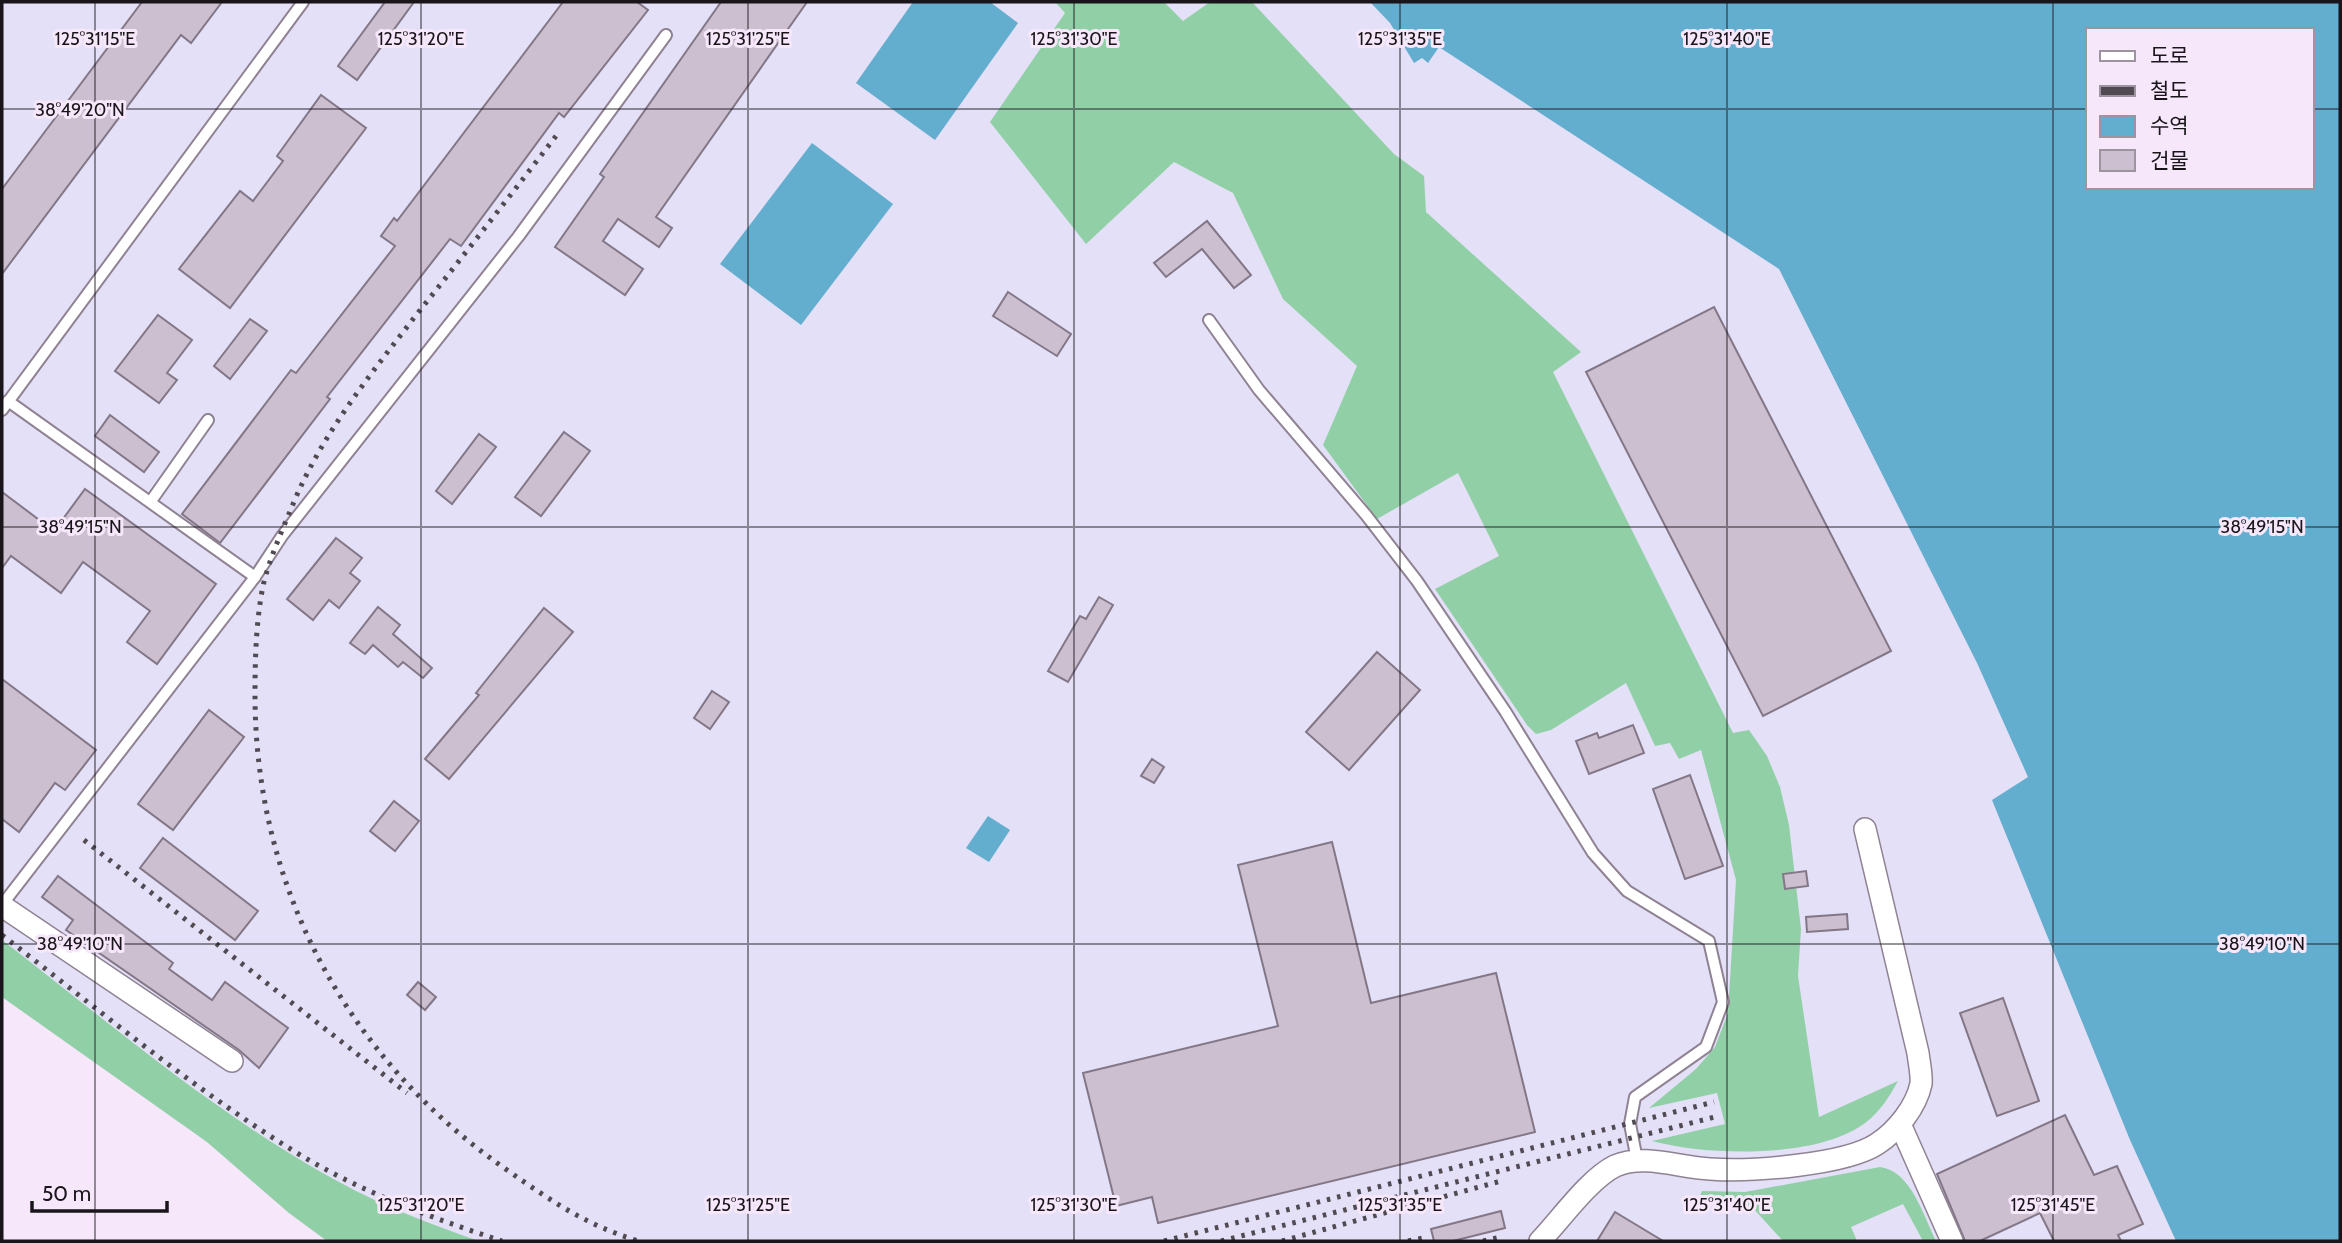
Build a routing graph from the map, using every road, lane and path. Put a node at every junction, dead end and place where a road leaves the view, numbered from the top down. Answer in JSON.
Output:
{"nodes":[{"id":1,"x":303,"y":2,"type":"edge"},
{"id":2,"x":666,"y":35,"type":"dead end"},
{"id":3,"x":1209,"y":320,"type":"dead end"},
{"id":4,"x":5,"y":405,"type":"edge"},
{"id":5,"x":208,"y":420,"type":"dead end"},
{"id":6,"x":151,"y":501,"type":"junction"},
{"id":7,"x":255,"y":577,"type":"junction"},
{"id":8,"x":1865,"y":829,"type":"dead end"},
{"id":9,"x":2,"y":905,"type":"edge"},
{"id":10,"x":232,"y":1061,"type":"dead end"},
{"id":11,"x":1900,"y":1124,"type":"junction"},
{"id":12,"x":1637,"y":1160,"type":"junction"},
{"id":13,"x":1540,"y":1241,"type":"edge"},
{"id":14,"x":1952,"y":1241,"type":"edge"}],
"edges":[{"from":1,"to":4,"type":"lane"},
{"from":2,"to":7,"type":"lane"},
{"from":3,"to":12,"type":"lane"},
{"from":4,"to":6,"type":"lane"},
{"from":5,"to":6,"type":"lane"},
{"from":6,"to":7,"type":"lane"},
{"from":7,"to":9,"type":"lane"},
{"from":8,"to":11,"type":"street"},
{"from":9,"to":10,"type":"street"},
{"from":11,"to":12,"type":"street"},
{"from":11,"to":14,"type":"street"},
{"from":12,"to":13,"type":"street"}]}
